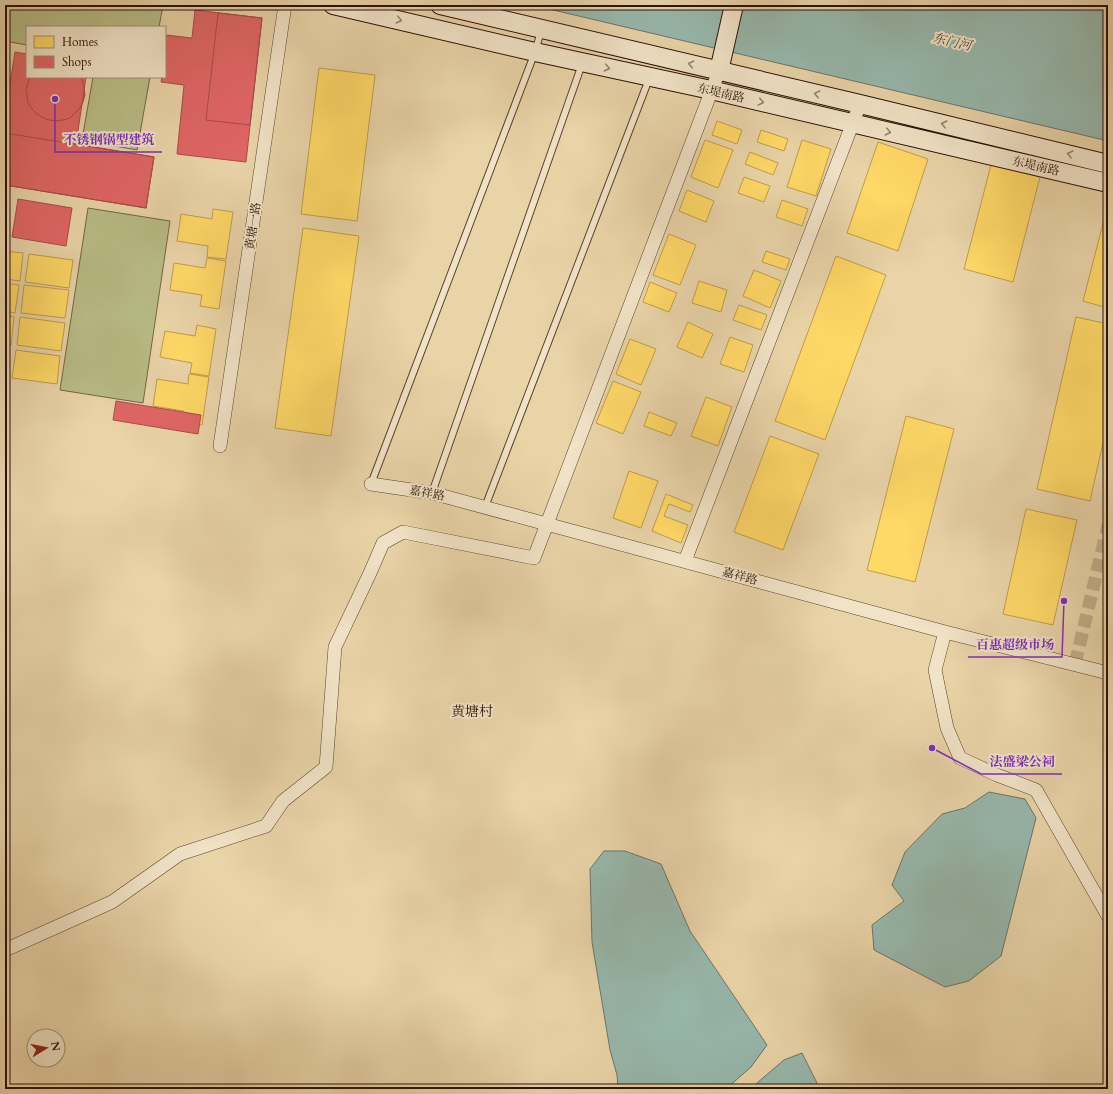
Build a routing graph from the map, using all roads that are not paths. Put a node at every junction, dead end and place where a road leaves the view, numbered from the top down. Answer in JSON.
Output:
{"nodes":[{"id":1,"x":285,"y":5,"type":"edge"},
{"id":2,"x":333,"y":5,"type":"edge"},
{"id":3,"x":440,"y":5,"type":"edge"},
{"id":4,"x":734,"y":5,"type":"edge"},
{"id":5,"x":541,"y":28,"type":"junction"},
{"id":6,"x":535,"y":52,"type":"junction"},
{"id":7,"x":582,"y":62,"type":"junction"},
{"id":8,"x":719,"y":71,"type":"junction"},
{"id":9,"x":650,"y":77,"type":"junction"},
{"id":10,"x":711,"y":90,"type":"junction"},
{"id":11,"x":860,"y":104,"type":"junction"},
{"id":12,"x":853,"y":124,"type":"junction"},
{"id":13,"x":1108,"y":164,"type":"edge"},
{"id":14,"x":1108,"y":183,"type":"edge"},
{"id":15,"x":220,"y":446,"type":"dead end"},
{"id":16,"x":371,"y":484,"type":"joint"},
{"id":17,"x":432,"y":493,"type":"junction"},
{"id":18,"x":485,"y":507,"type":"junction"},
{"id":19,"x":548,"y":524,"type":"junction"},
{"id":20,"x":685,"y":561,"type":"junction"},
{"id":21,"x":945,"y":632,"type":"junction"},
{"id":22,"x":1108,"y":673,"type":"edge"},
{"id":23,"x":1108,"y":916,"type":"edge"},
{"id":24,"x":5,"y":950,"type":"edge"}],
"edges":[{"from":1,"to":15,"type":"street","name":"黄塘一路"},
{"from":2,"to":6,"type":"main road","name":"东堤南路","one_way":true},
{"from":3,"to":5,"type":"main road","name":"东堤南路"},
{"from":4,"to":8,"type":"main road"},
{"from":5,"to":6,"type":"lane"},
{"from":8,"to":5,"type":"main road","name":"东堤南路","one_way":true},
{"from":6,"to":7,"type":"main road","name":"东堤南路"},
{"from":6,"to":16,"type":"lane"},
{"from":7,"to":9,"type":"main road","name":"东堤南路","one_way":true},
{"from":7,"to":17,"type":"lane"},
{"from":8,"to":10,"type":"street"},
{"from":11,"to":8,"type":"main road","name":"东堤南路","one_way":true},
{"from":9,"to":10,"type":"main road","name":"东堤南路"},
{"from":9,"to":18,"type":"lane"},
{"from":10,"to":12,"type":"main road","name":"东堤南路","one_way":true},
{"from":10,"to":19,"type":"street"},
{"from":11,"to":12,"type":"street"},
{"from":13,"to":11,"type":"main road","name":"东堤南路","one_way":true},
{"from":12,"to":14,"type":"main road","name":"东堤南路","one_way":true},
{"from":12,"to":20,"type":"street"},
{"from":16,"to":17,"type":"street","name":"嘉祥路"},
{"from":17,"to":18,"type":"street","name":"嘉祥路"},
{"from":18,"to":19,"type":"street","name":"嘉祥路"},
{"from":19,"to":20,"type":"street","name":"嘉祥路"},
{"from":19,"to":24,"type":"street"},
{"from":20,"to":21,"type":"street","name":"嘉祥路"},
{"from":21,"to":22,"type":"street","name":"嘉祥路"},
{"from":21,"to":23,"type":"street"}]}
